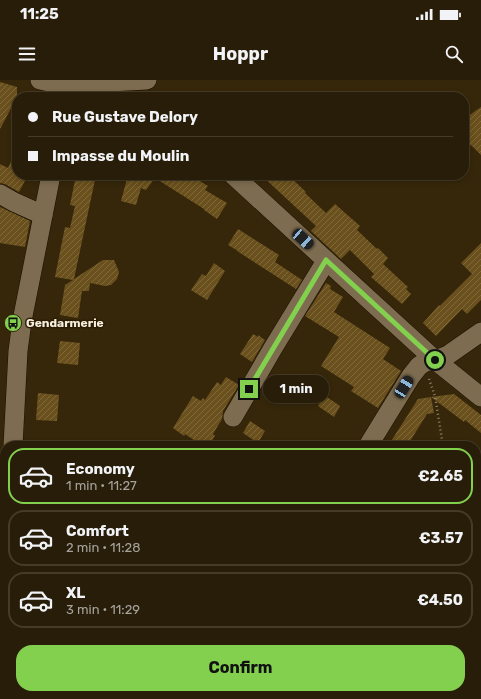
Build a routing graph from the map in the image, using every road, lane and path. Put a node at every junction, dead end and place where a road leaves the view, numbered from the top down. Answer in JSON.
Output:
{"nodes":[{"id":1,"x":40,"y":80,"type":"edge"},
{"id":2,"x":146,"y":80,"type":"edge"},
{"id":3,"x":68,"y":88,"type":"edge"},
{"id":4,"x":146,"y":92,"type":"edge"},
{"id":5,"x":50,"y":180,"type":"edge"},
{"id":6,"x":238,"y":180,"type":"edge"},
{"id":7,"x":0,"y":194,"type":"edge"},
{"id":8,"x":43,"y":215,"type":"junction"},
{"id":9,"x":326,"y":260,"type":"junction"},
{"id":10,"x":481,"y":332,"type":"edge"},
{"id":11,"x":427,"y":363,"type":"junction"},
{"id":12,"x":481,"y":398,"type":"edge"},
{"id":13,"x":233,"y":417,"type":"dead end"},
{"id":14,"x":13,"y":441,"type":"edge"},
{"id":15,"x":371,"y":441,"type":"edge"},
{"id":16,"x":442,"y":441,"type":"edge"}],
"edges":[{"from":1,"to":3,"type":"street"},
{"from":2,"to":3,"type":"street"},
{"from":2,"to":4,"type":"street"},
{"from":5,"to":8,"type":"street"},
{"from":6,"to":9,"type":"street"},
{"from":7,"to":8,"type":"street"},
{"from":8,"to":14,"type":"street"},
{"from":9,"to":11,"type":"street"},
{"from":9,"to":13,"type":"street"},
{"from":10,"to":11,"type":"street"},
{"from":11,"to":12,"type":"street"},
{"from":11,"to":15,"type":"street"},
{"from":11,"to":16,"type":"path"}]}
